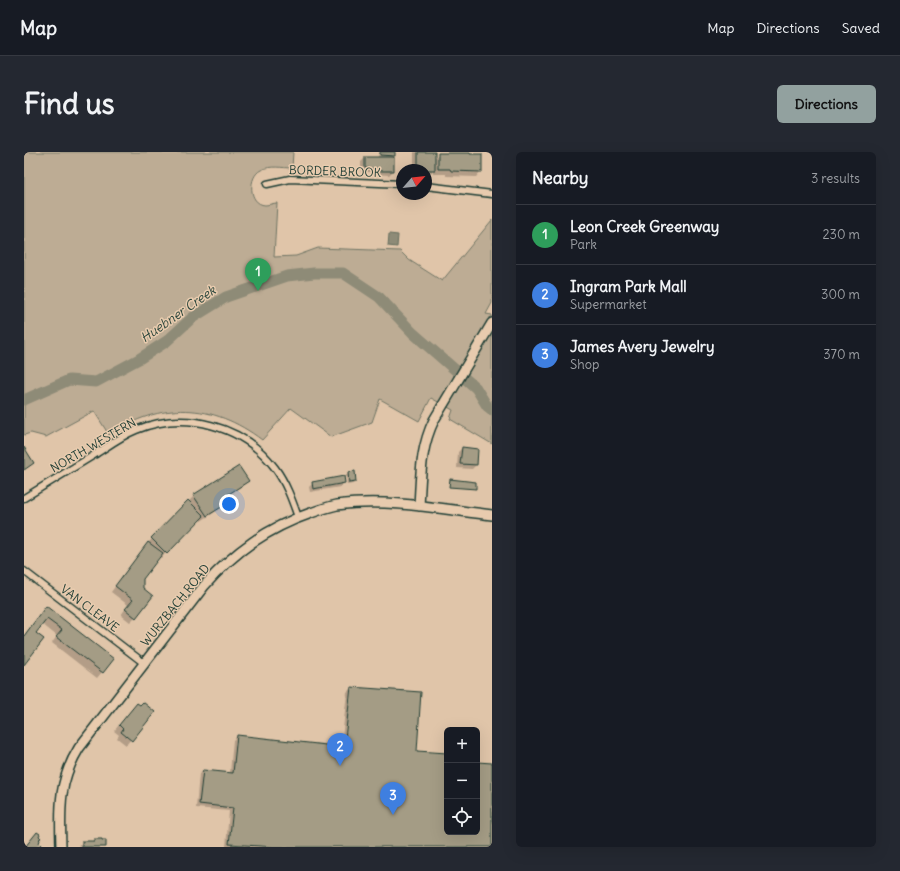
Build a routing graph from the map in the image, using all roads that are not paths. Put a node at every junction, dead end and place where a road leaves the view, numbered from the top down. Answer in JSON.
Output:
{"nodes":[{"id":1,"x":267,"y":184,"type":"dead end"},
{"id":2,"x":396,"y":184,"type":"edge"},
{"id":3,"x":432,"y":187,"type":"edge"},
{"id":4,"x":492,"y":194,"type":"edge"},
{"id":5,"x":492,"y":323,"type":"edge"},
{"id":6,"x":24,"y":498,"type":"edge"},
{"id":7,"x":419,"y":506,"type":"junction"},
{"id":8,"x":492,"y":515,"type":"edge"},
{"id":9,"x":298,"y":517,"type":"junction"},
{"id":10,"x":24,"y":570,"type":"edge"},
{"id":11,"x":144,"y":663,"type":"junction"},
{"id":12,"x":61,"y":847,"type":"edge"}],
"edges":[{"from":1,"to":2,"type":"street","name":"BORDER BROOK"},
{"from":3,"to":4,"type":"street"},
{"from":5,"to":7,"type":"main road"},
{"from":6,"to":9,"type":"street","name":"NORTH WESTERN"},
{"from":7,"to":8,"type":"main road","name":"WURZBACH ROAD"},
{"from":7,"to":9,"type":"main road","name":"WURZBACH ROAD"},
{"from":9,"to":11,"type":"main road","name":"WURZBACH ROAD"},
{"from":10,"to":11,"type":"street","name":"VAN CLEAVE"},
{"from":11,"to":12,"type":"main road","name":"WURZBACH ROAD"}]}
